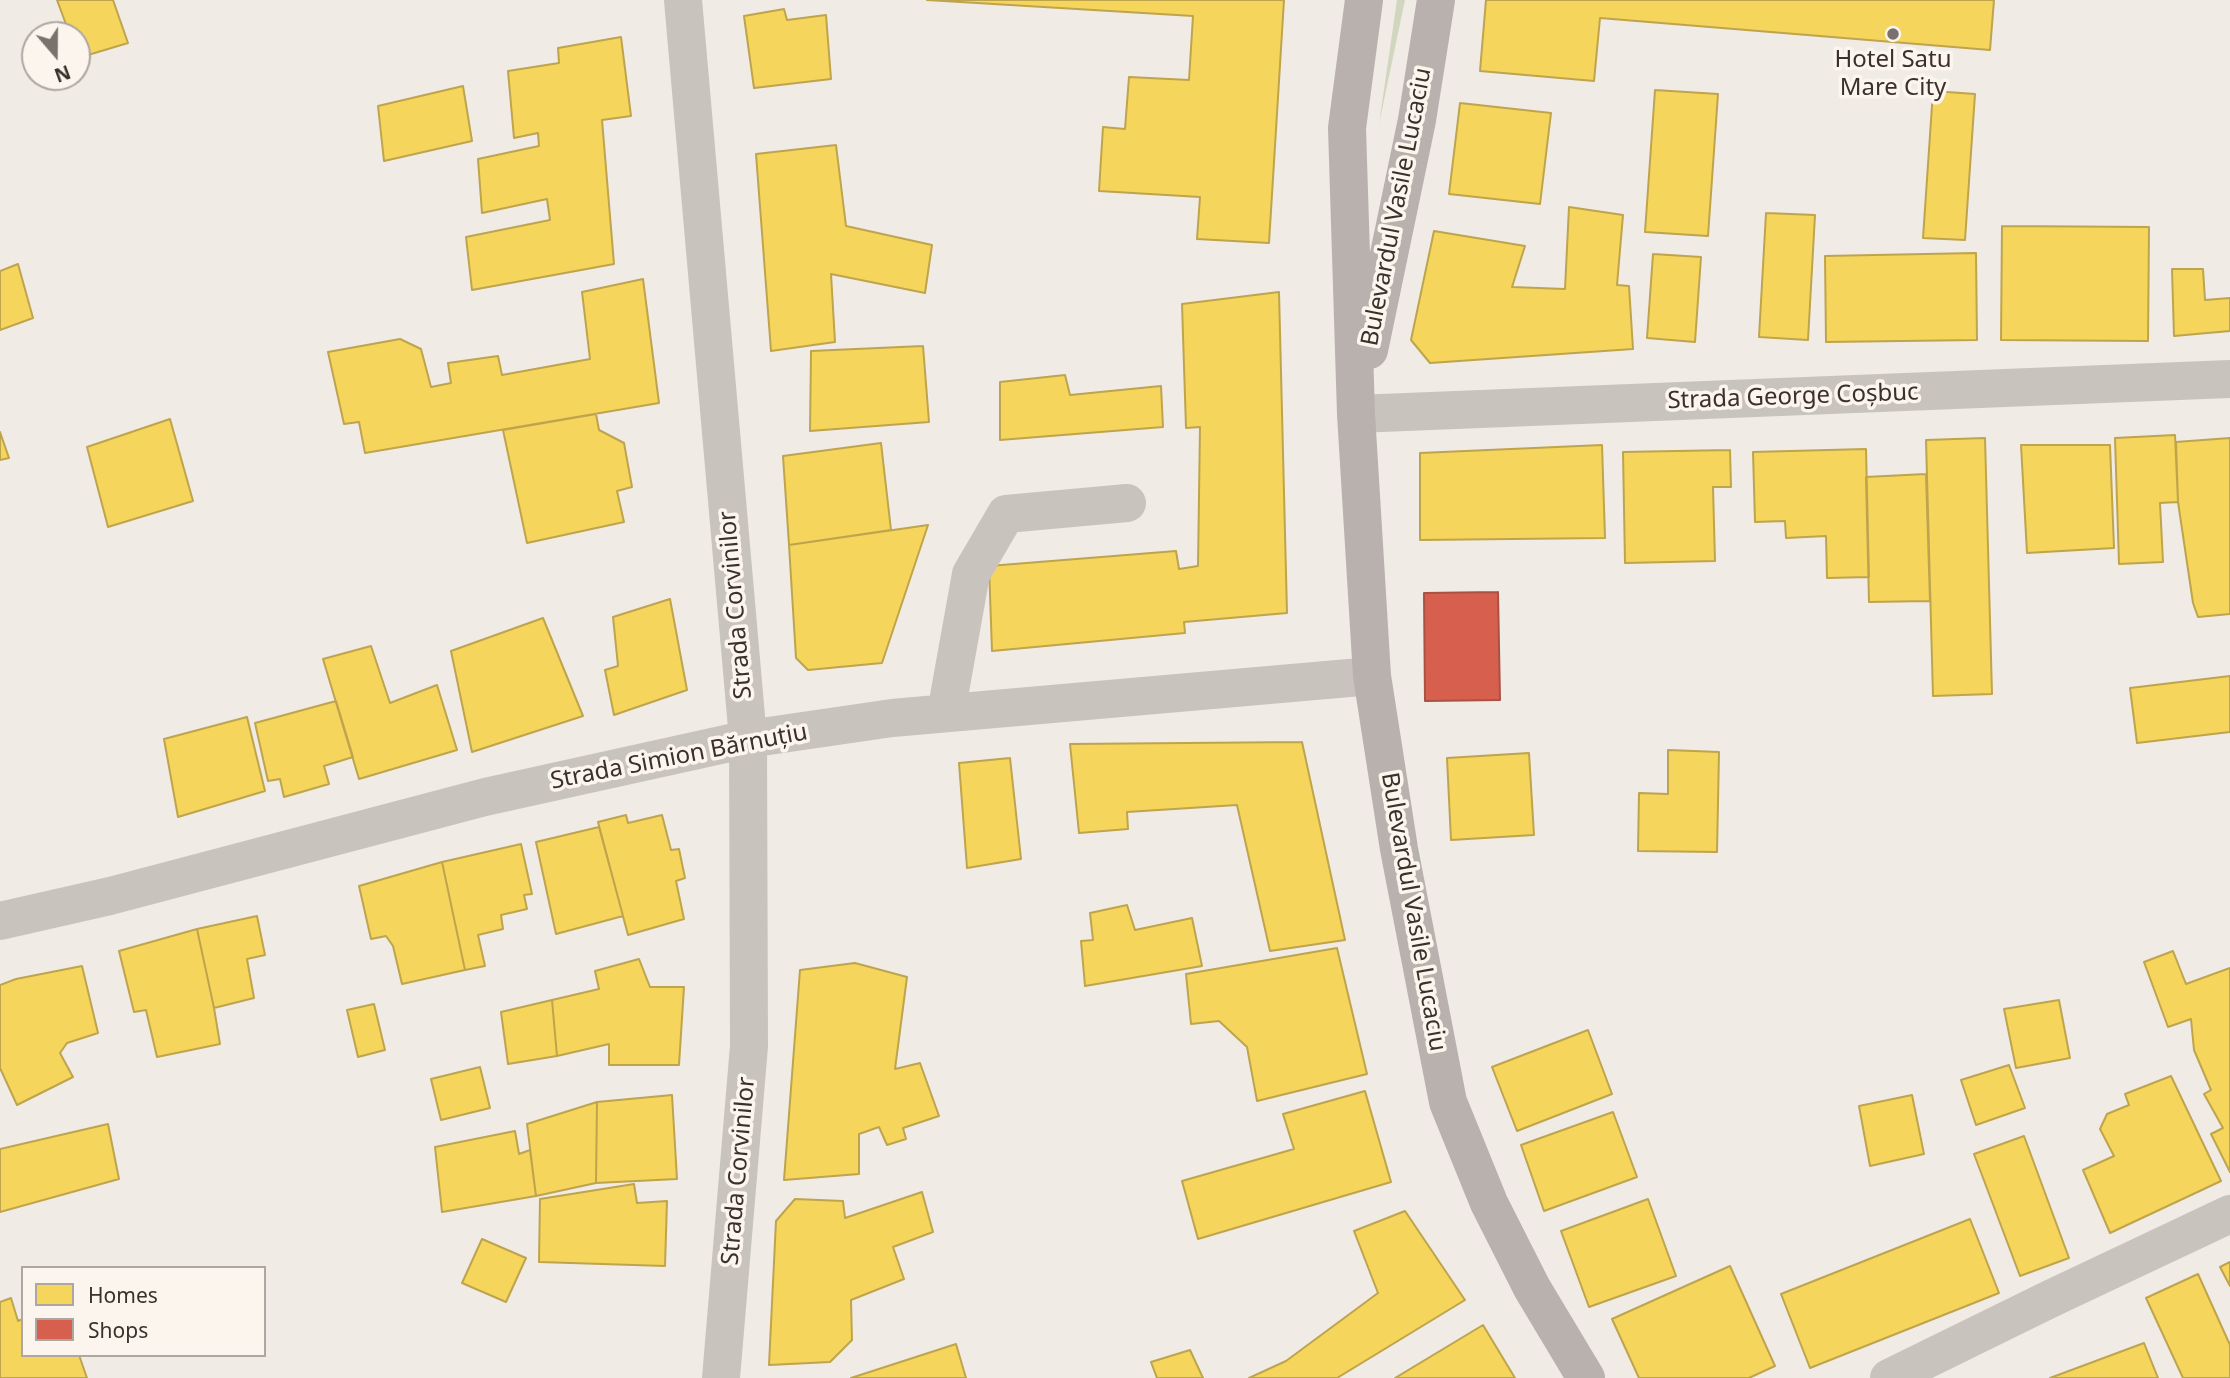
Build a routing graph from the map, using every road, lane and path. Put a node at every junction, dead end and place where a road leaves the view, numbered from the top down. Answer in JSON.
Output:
{"nodes":[{"id":1,"x":682,"y":0,"type":"edge"},
{"id":2,"x":1364,"y":0,"type":"edge"},
{"id":3,"x":1436,"y":0,"type":"edge"},
{"id":4,"x":2230,"y":379,"type":"edge"},
{"id":5,"x":1356,"y":414,"type":"junction"},
{"id":6,"x":1127,"y":503,"type":"dead end"},
{"id":7,"x":1372,"y":676,"type":"junction"},
{"id":8,"x":946,"y":713,"type":"junction"},
{"id":9,"x":748,"y":739,"type":"junction"},
{"id":10,"x":0,"y":921,"type":"edge"},
{"id":11,"x":2230,"y":1214,"type":"edge"},
{"id":12,"x":721,"y":1378,"type":"edge"},
{"id":13,"x":1586,"y":1378,"type":"edge"},
{"id":14,"x":1889,"y":1378,"type":"edge"}],
"edges":[{"from":1,"to":9,"type":"street","name":"Strada Corvinilor"},
{"from":2,"to":5,"type":"main road","name":"Bulevardul Vasile Lucaciu"},
{"from":3,"to":5,"type":"main road","name":"Bulevardul Vasile Lucaciu"},
{"from":4,"to":5,"type":"street","name":"Strada George Coșbuc"},
{"from":5,"to":7,"type":"main road","name":"Bulevardul Vasile Lucaciu"},
{"from":6,"to":8,"type":"street"},
{"from":7,"to":8,"type":"street","name":"Strada Simion Bărnuțiu"},
{"from":7,"to":13,"type":"main road","name":"Bulevardul Vasile Lucaciu"},
{"from":8,"to":9,"type":"street","name":"Strada Simion Bărnuțiu"},
{"from":9,"to":10,"type":"street","name":"Strada Simion Bărnuțiu"},
{"from":9,"to":12,"type":"street","name":"Strada Corvinilor"},
{"from":11,"to":14,"type":"street"}]}
